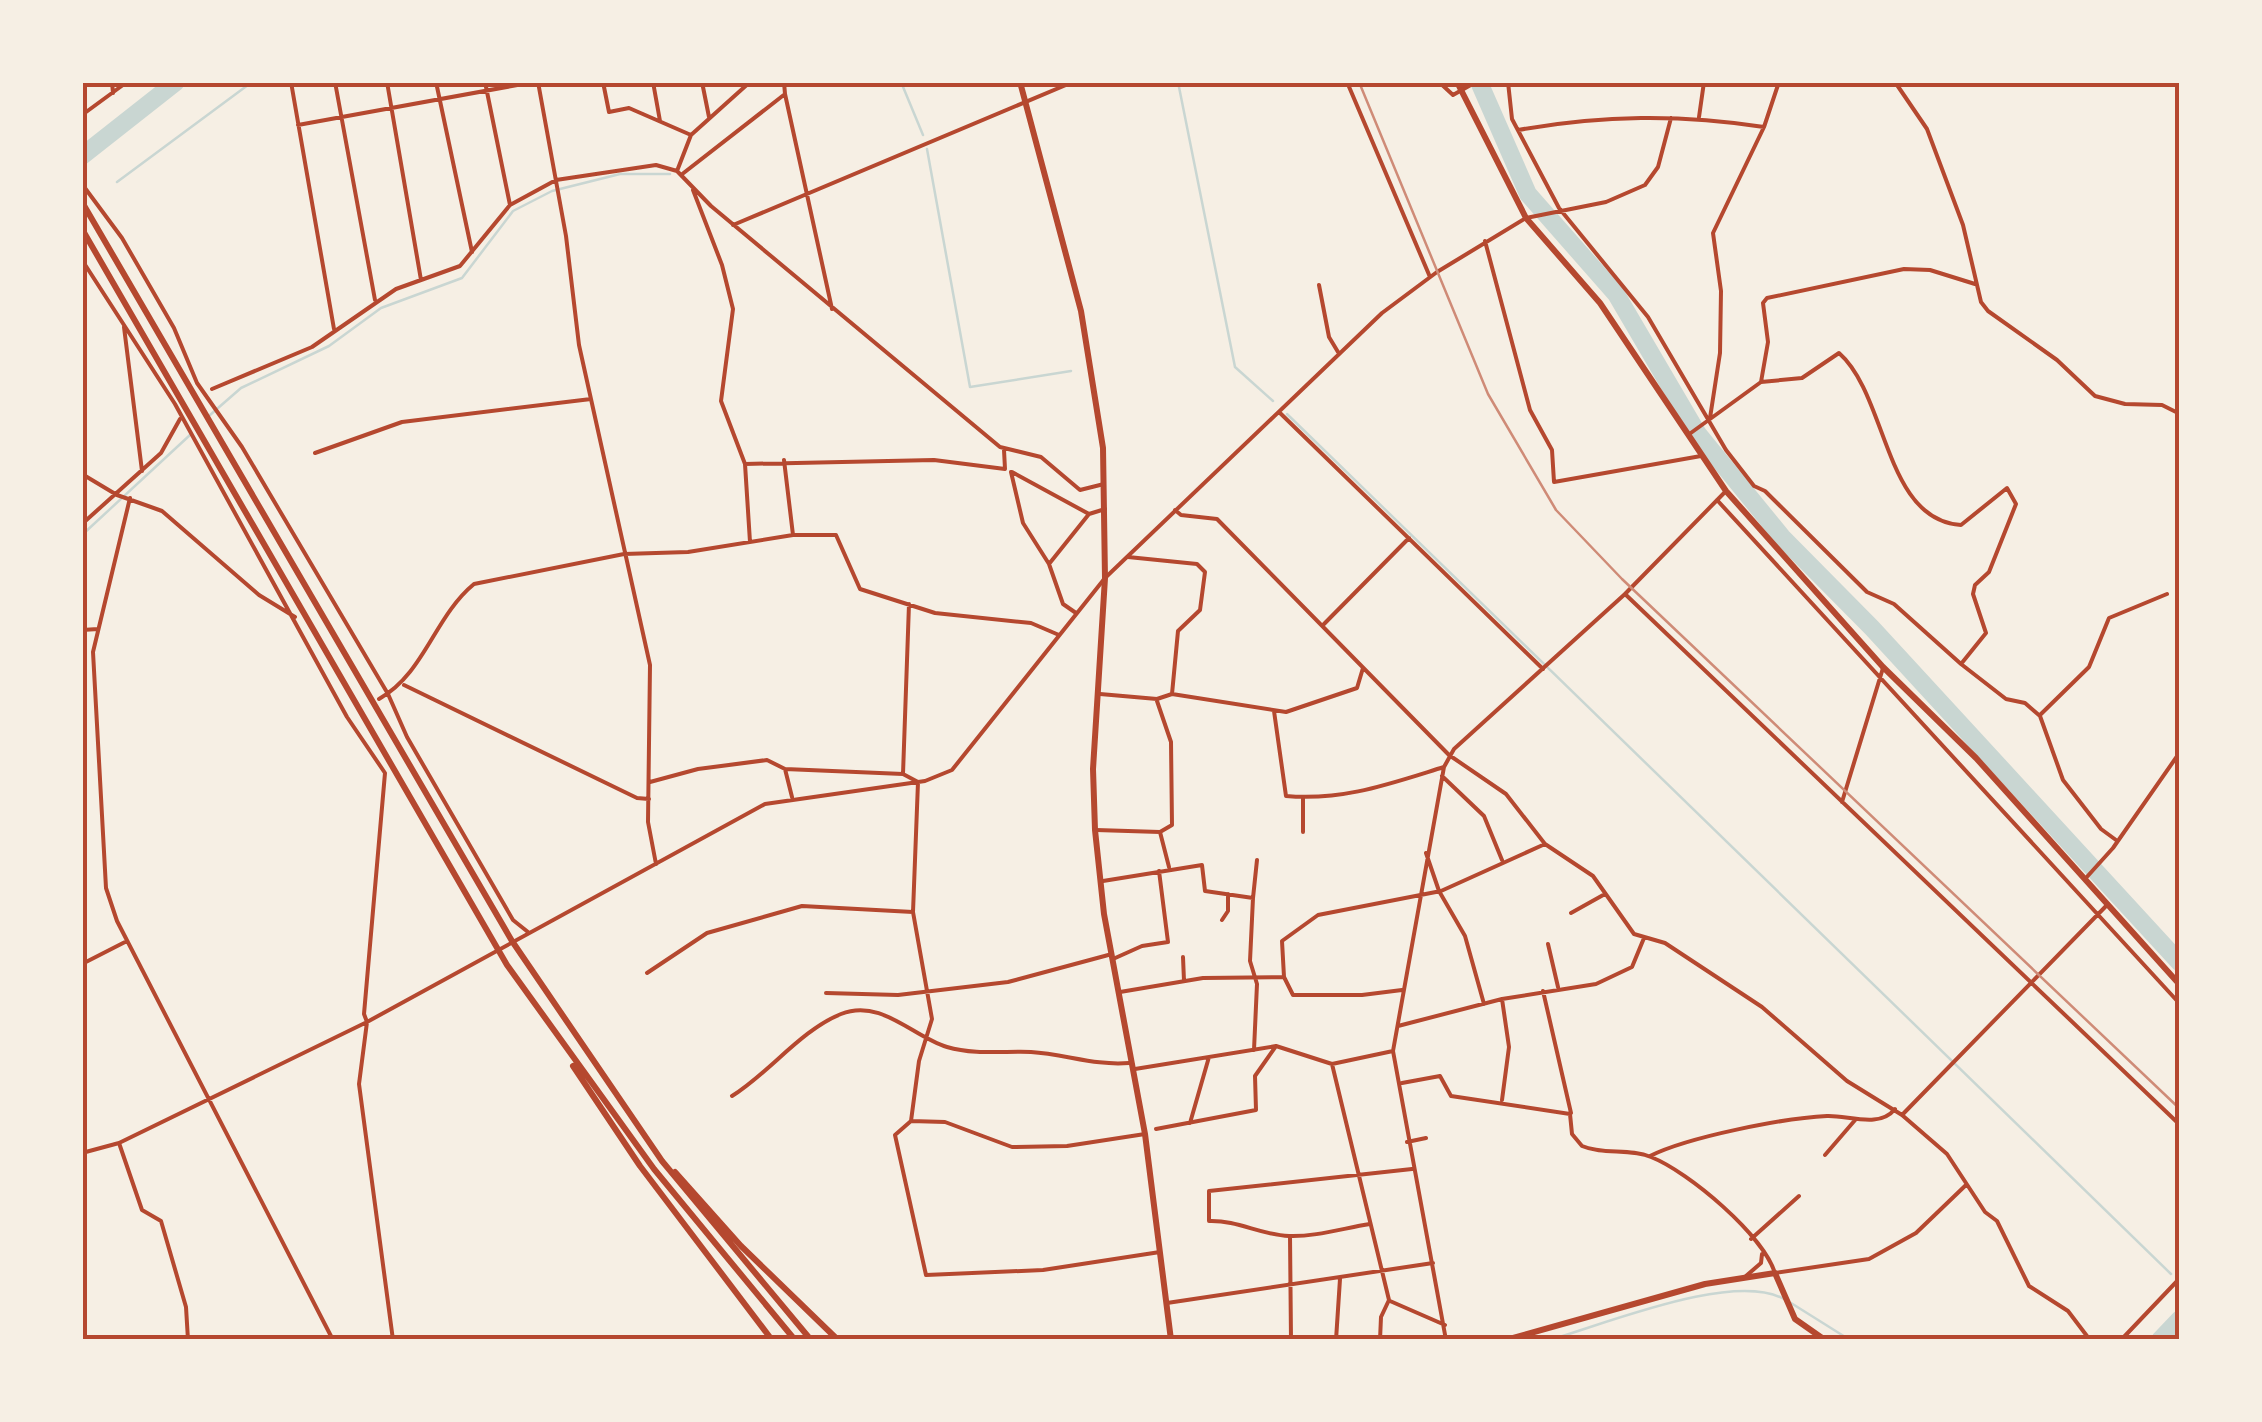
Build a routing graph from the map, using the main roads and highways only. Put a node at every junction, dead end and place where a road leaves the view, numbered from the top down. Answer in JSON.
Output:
{"nodes":[{"id":1,"x":1020,"y":82,"type":"edge"},
{"id":2,"x":1459,"y":86,"type":"edge"},
{"id":3,"x":82,"y":202,"type":"edge"},
{"id":4,"x":82,"y":230,"type":"edge"},
{"id":5,"x":2180,"y":985,"type":"edge"},
{"id":6,"x":563,"y":1048,"type":"junction"},
{"id":7,"x":662,"y":1161,"type":"junction"},
{"id":8,"x":772,"y":1340,"type":"edge"},
{"id":9,"x":796,"y":1340,"type":"edge"},
{"id":10,"x":811,"y":1340,"type":"edge"},
{"id":11,"x":838,"y":1340,"type":"edge"},
{"id":12,"x":1172,"y":1340,"type":"edge"},
{"id":13,"x":1506,"y":1340,"type":"edge"},
{"id":14,"x":1825,"y":1340,"type":"edge"}],
"edges":[{"from":1,"to":12,"type":"main road"},
{"from":2,"to":5,"type":"main road"},
{"from":3,"to":7,"type":"main road"},
{"from":4,"to":6,"type":"main road"},
{"from":6,"to":8,"type":"main road"},
{"from":6,"to":9,"type":"main road"},
{"from":7,"to":10,"type":"main road"},
{"from":7,"to":11,"type":"main road"},
{"from":13,"to":14,"type":"main road"}]}
